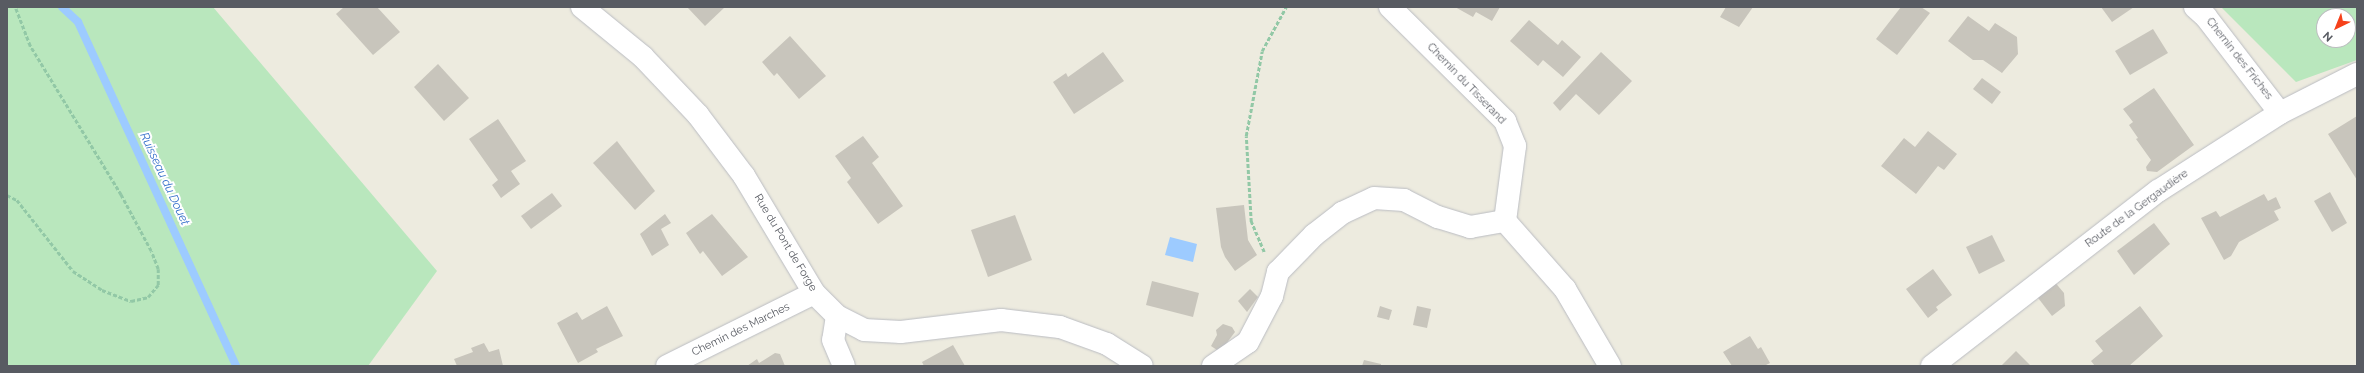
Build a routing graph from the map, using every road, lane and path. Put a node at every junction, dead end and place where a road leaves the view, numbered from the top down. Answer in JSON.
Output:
{"nodes":[{"id":1,"x":15,"y":7,"type":"edge"},
{"id":2,"x":582,"y":7,"type":"edge"},
{"id":3,"x":1286,"y":7,"type":"edge"},
{"id":4,"x":1390,"y":7,"type":"edge"},
{"id":5,"x":2196,"y":7,"type":"edge"},
{"id":6,"x":2357,"y":74,"type":"edge"},
{"id":7,"x":2280,"y":113,"type":"junction"},
{"id":8,"x":7,"y":195,"type":"edge"},
{"id":9,"x":1505,"y":221,"type":"junction"},
{"id":10,"x":1278,"y":272,"type":"junction"},
{"id":11,"x":814,"y":293,"type":"junction"},
{"id":12,"x":837,"y":316,"type":"junction"},
{"id":13,"x":667,"y":366,"type":"edge"},
{"id":14,"x":844,"y":366,"type":"edge"},
{"id":15,"x":1142,"y":366,"type":"edge"},
{"id":16,"x":1213,"y":366,"type":"edge"},
{"id":17,"x":1610,"y":366,"type":"edge"},
{"id":18,"x":1932,"y":366,"type":"edge"}],
"edges":[{"from":1,"to":8,"type":"path"},
{"from":2,"to":11,"type":"street","name":"Rue du Pont de Forge"},
{"from":3,"to":10,"type":"path"},
{"from":4,"to":9,"type":"street","name":"Chemin du Tisserand"},
{"from":5,"to":7,"type":"street","name":"Chemin des Friches"},
{"from":6,"to":7,"type":"street","name":"Route de la Gergaudière"},
{"from":7,"to":18,"type":"street","name":"Route de la Gergaudière"},
{"from":9,"to":10,"type":"street"},
{"from":9,"to":17,"type":"street"},
{"from":10,"to":16,"type":"street"},
{"from":11,"to":12,"type":"street","name":"Rue du Pont de Forge"},
{"from":11,"to":13,"type":"street","name":"Chemin des Marches"},
{"from":12,"to":14,"type":"street"},
{"from":12,"to":15,"type":"street","name":"Rue du Pont de Forge"}]}
